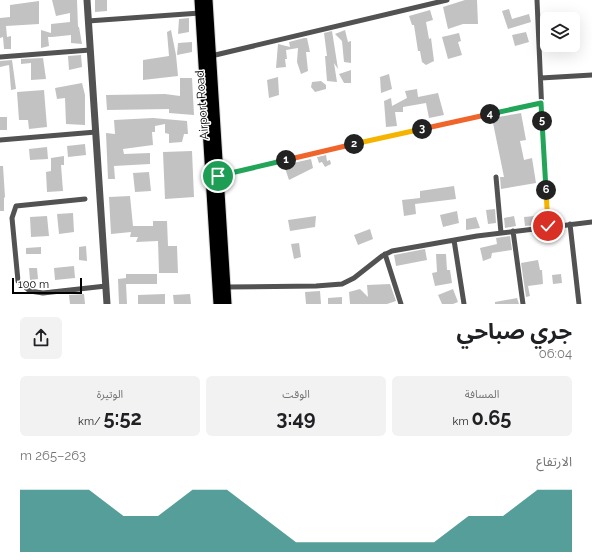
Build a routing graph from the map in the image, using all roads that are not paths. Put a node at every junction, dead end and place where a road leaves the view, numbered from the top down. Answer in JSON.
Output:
{"nodes":[{"id":1,"x":87,"y":0,"type":"edge"},
{"id":2,"x":200,"y":0,"type":"edge"},
{"id":3,"x":208,"y":0,"type":"edge"},
{"id":4,"x":447,"y":0,"type":"edge"},
{"id":5,"x":537,"y":0,"type":"edge"},
{"id":6,"x":200,"y":13,"type":"junction"},
{"id":7,"x":88,"y":21,"type":"junction"},
{"id":8,"x":90,"y":50,"type":"junction"},
{"id":9,"x":211,"y":56,"type":"junction"},
{"id":10,"x":0,"y":57,"type":"edge"},
{"id":11,"x":592,"y":75,"type":"edge"},
{"id":12,"x":541,"y":78,"type":"junction"},
{"id":13,"x":541,"y":103,"type":"junction"},
{"id":14,"x":96,"y":132,"type":"junction"},
{"id":15,"x":0,"y":140,"type":"edge"},
{"id":16,"x":218,"y":176,"type":"junction"},
{"id":17,"x":496,"y":177,"type":"dead end"},
{"id":18,"x":85,"y":199,"type":"dead end"},
{"id":19,"x":592,"y":222,"type":"edge"},
{"id":20,"x":570,"y":224,"type":"junction"},
{"id":21,"x":548,"y":226,"type":"junction"},
{"id":22,"x":513,"y":231,"type":"junction"},
{"id":23,"x":501,"y":233,"type":"junction"},
{"id":24,"x":454,"y":240,"type":"junction"},
{"id":25,"x":385,"y":254,"type":"junction"},
{"id":26,"x":106,"y":286,"type":"junction"},
{"id":27,"x":226,"y":287,"type":"junction"},
{"id":28,"x":107,"y":304,"type":"edge"},
{"id":29,"x":218,"y":304,"type":"edge"},
{"id":30,"x":227,"y":304,"type":"edge"},
{"id":31,"x":400,"y":304,"type":"edge"},
{"id":32,"x":464,"y":304,"type":"edge"},
{"id":33,"x":523,"y":304,"type":"edge"},
{"id":34,"x":579,"y":304,"type":"edge"}],
"edges":[{"from":1,"to":7,"type":"street"},
{"from":2,"to":6,"type":"highway","name":"Airport Road"},
{"from":3,"to":9,"type":"highway","name":"Airport Road"},
{"from":4,"to":9,"type":"street"},
{"from":5,"to":12,"type":"street"},
{"from":6,"to":7,"type":"street"},
{"from":6,"to":29,"type":"highway","name":"Airport Road"},
{"from":7,"to":8,"type":"street"},
{"from":8,"to":10,"type":"street"},
{"from":8,"to":14,"type":"street"},
{"from":9,"to":16,"type":"highway","name":"Airport Road"},
{"from":11,"to":12,"type":"street"},
{"from":12,"to":13,"type":"street"},
{"from":13,"to":16,"type":"street"},
{"from":13,"to":21,"type":"street"},
{"from":14,"to":15,"type":"street"},
{"from":14,"to":26,"type":"street"},
{"from":16,"to":27,"type":"highway","name":"Airport Road"},
{"from":17,"to":23,"type":"street"},
{"from":18,"to":26,"type":"street"},
{"from":19,"to":20,"type":"street"},
{"from":20,"to":21,"type":"street"},
{"from":20,"to":34,"type":"street"},
{"from":21,"to":22,"type":"street"},
{"from":22,"to":23,"type":"street"},
{"from":22,"to":33,"type":"street"},
{"from":23,"to":24,"type":"street"},
{"from":24,"to":25,"type":"street"},
{"from":24,"to":32,"type":"street"},
{"from":25,"to":27,"type":"street"},
{"from":25,"to":31,"type":"street"},
{"from":26,"to":28,"type":"street"},
{"from":27,"to":30,"type":"highway","name":"Airport Road"}]}
